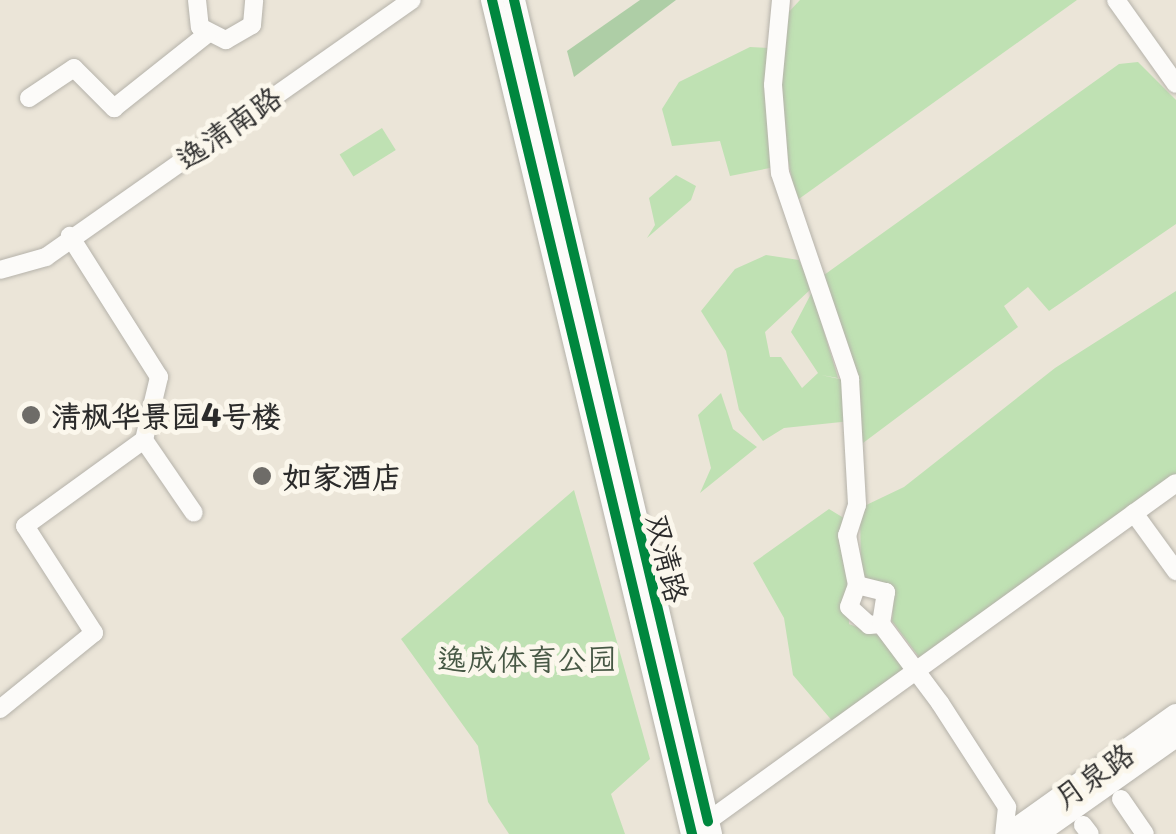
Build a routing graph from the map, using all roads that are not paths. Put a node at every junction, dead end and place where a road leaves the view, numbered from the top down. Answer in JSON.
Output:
{"nodes":[{"id":1,"x":197,"y":0,"type":"edge"},
{"id":2,"x":254,"y":0,"type":"edge"},
{"id":3,"x":412,"y":0,"type":"edge"},
{"id":4,"x":492,"y":0,"type":"edge"},
{"id":5,"x":514,"y":0,"type":"edge"},
{"id":6,"x":781,"y":0,"type":"edge"},
{"id":7,"x":1116,"y":0,"type":"edge"},
{"id":8,"x":207,"y":34,"type":"junction"},
{"id":9,"x":1176,"y":84,"type":"edge"},
{"id":10,"x":29,"y":98,"type":"dead end"},
{"id":11,"x":70,"y":236,"type":"junction"},
{"id":12,"x":0,"y":270,"type":"edge"},
{"id":13,"x":144,"y":440,"type":"junction"},
{"id":14,"x":1176,"y":483,"type":"edge"},
{"id":15,"x":1134,"y":513,"type":"junction"},
{"id":16,"x":194,"y":514,"type":"dead end"},
{"id":17,"x":1176,"y":571,"type":"edge"},
{"id":18,"x":856,"y":585,"type":"junction"},
{"id":19,"x":882,"y":624,"type":"junction"},
{"id":20,"x":915,"y":670,"type":"junction"},
{"id":21,"x":0,"y":709,"type":"edge"},
{"id":22,"x":1176,"y":715,"type":"edge"},
{"id":23,"x":1176,"y":736,"type":"edge"},
{"id":24,"x":1121,"y":799,"type":"dead end"},
{"id":25,"x":704,"y":830,"type":"edge"},
{"id":26,"x":1007,"y":834,"type":"edge"},
{"id":27,"x":1036,"y":834,"type":"edge"},
{"id":28,"x":1145,"y":834,"type":"edge"}],
"edges":[{"from":1,"to":8,"type":"street"},
{"from":2,"to":8,"type":"street"},
{"from":3,"to":11,"type":"street","name":"逸清南路"},
{"from":4,"to":25,"type":"main road","name":"双清路"},
{"from":5,"to":25,"type":"main road","name":"双清路"},
{"from":6,"to":18,"type":"street"},
{"from":7,"to":9,"type":"street"},
{"from":8,"to":10,"type":"street"},
{"from":11,"to":12,"type":"street","name":"逸清南路"},
{"from":11,"to":13,"type":"street"},
{"from":13,"to":16,"type":"street"},
{"from":13,"to":21,"type":"street"},
{"from":14,"to":15,"type":"street"},
{"from":15,"to":17,"type":"street"},
{"from":15,"to":20,"type":"street"},
{"from":18,"to":19,"type":"street"},
{"from":18,"to":19,"type":"street"},
{"from":19,"to":20,"type":"street"},
{"from":20,"to":25,"type":"street"},
{"from":20,"to":26,"type":"street"},
{"from":22,"to":26,"type":"main road","name":"月泉路"},
{"from":23,"to":27,"type":"main road","name":"月泉路"},
{"from":24,"to":28,"type":"street"}]}
